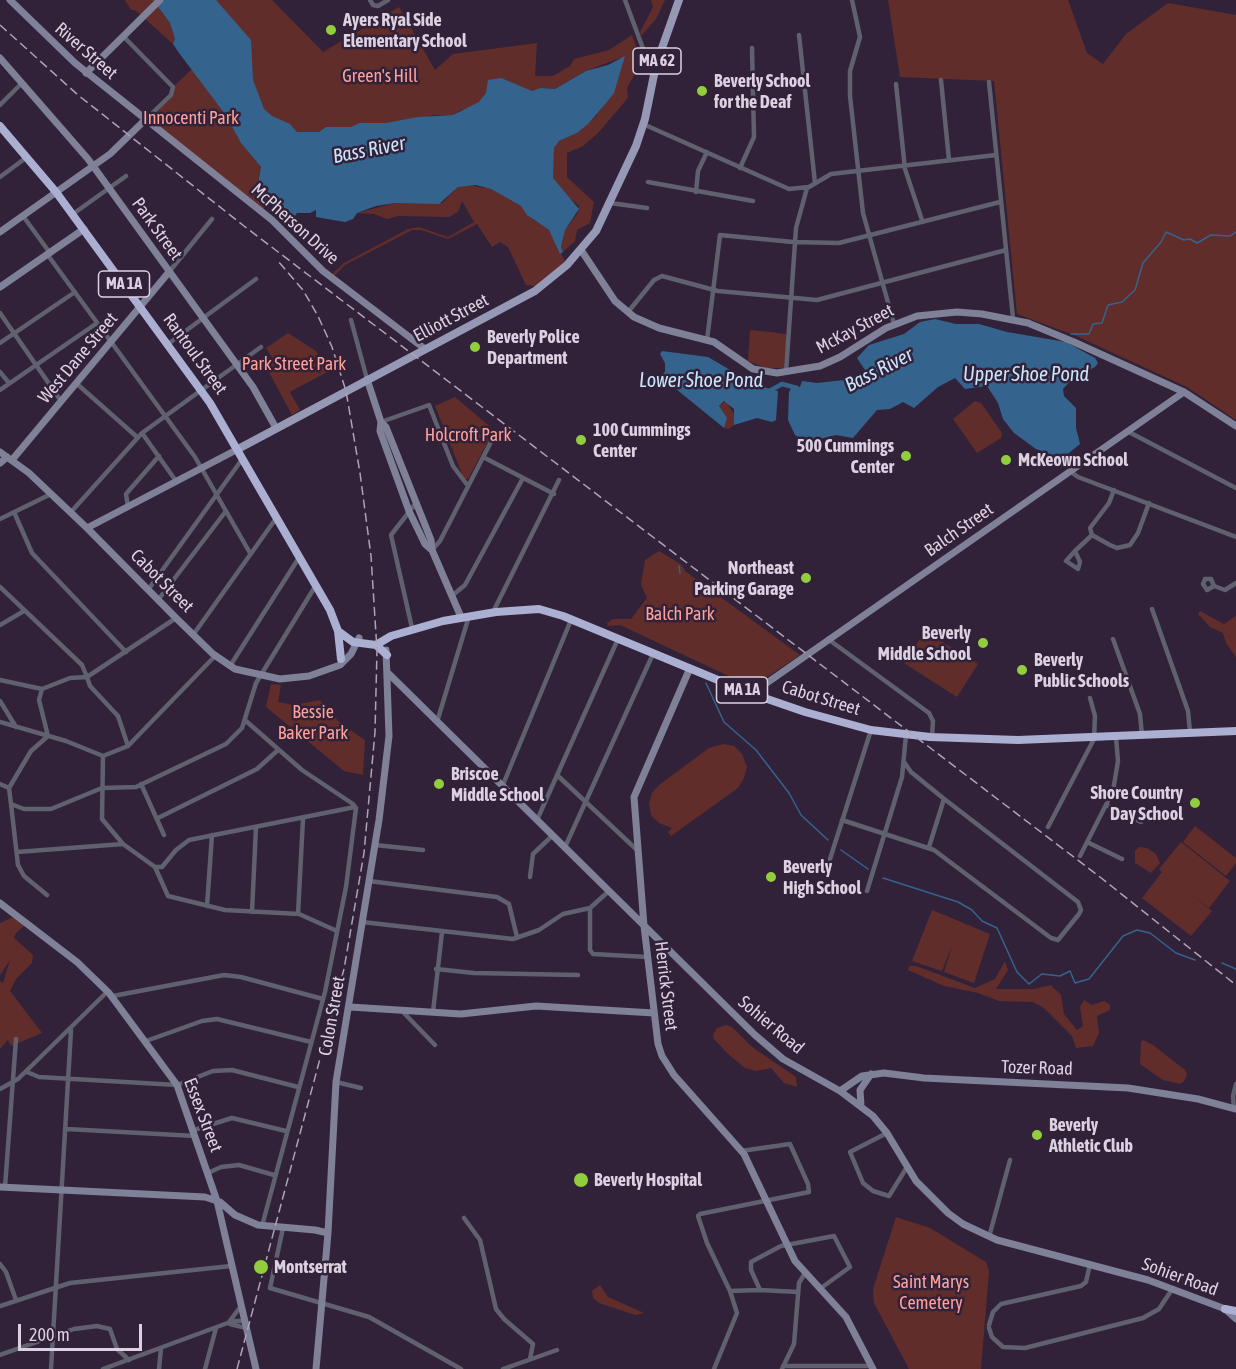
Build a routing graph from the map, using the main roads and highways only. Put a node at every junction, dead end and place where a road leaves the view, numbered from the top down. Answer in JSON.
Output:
{"nodes":[{"id":1,"x":10,"y":0,"type":"edge"},
{"id":2,"x":160,"y":0,"type":"edge"},
{"id":3,"x":679,"y":0,"type":"edge"},
{"id":4,"x":0,"y":58,"type":"edge"},
{"id":5,"x":86,"y":73,"type":"junction"},
{"id":6,"x":145,"y":120,"type":"junction"},
{"id":7,"x":0,"y":126,"type":"edge"},
{"id":8,"x":93,"y":166,"type":"junction"},
{"id":9,"x":56,"y":192,"type":"junction"},
{"id":10,"x":84,"y":229,"type":"junction"},
{"id":11,"x":0,"y":232,"type":"edge"},
{"id":12,"x":581,"y":250,"type":"junction"},
{"id":13,"x":169,"y":272,"type":"junction"},
{"id":14,"x":0,"y":287,"type":"edge"},
{"id":15,"x":140,"y":307,"type":"junction"},
{"id":16,"x":425,"y":349,"type":"junction"},
{"id":17,"x":368,"y":379,"type":"junction"},
{"id":18,"x":1184,"y":392,"type":"junction"},
{"id":19,"x":381,"y":422,"type":"junction"},
{"id":20,"x":1236,"y":426,"type":"edge"},
{"id":21,"x":276,"y":428,"type":"junction"},
{"id":22,"x":237,"y":448,"type":"junction"},
{"id":23,"x":0,"y":452,"type":"edge"},
{"id":24,"x":10,"y":458,"type":"junction"},
{"id":25,"x":0,"y":463,"type":"edge"},
{"id":26,"x":87,"y":528,"type":"junction"},
{"id":27,"x":432,"y":550,"type":"junction"},
{"id":28,"x":465,"y":617,"type":"junction"},
{"id":29,"x":335,"y":620,"type":"junction"},
{"id":30,"x":338,"y":631,"type":"junction"},
{"id":31,"x":390,"y":636,"type":"junction"},
{"id":32,"x":356,"y":640,"type":"junction"},
{"id":33,"x":378,"y":642,"type":"junction"},
{"id":34,"x":387,"y":655,"type":"joint"},
{"id":35,"x":340,"y":659,"type":"junction"},
{"id":36,"x":690,"y":668,"type":"junction"},
{"id":37,"x":325,"y":671,"type":"junction"},
{"id":38,"x":388,"y":671,"type":"junction"},
{"id":39,"x":751,"y":694,"type":"junction"},
{"id":40,"x":1236,"y":731,"type":"edge"},
{"id":41,"x":0,"y":903,"type":"edge"},
{"id":42,"x":642,"y":903,"type":"junction"},
{"id":43,"x":628,"y":910,"type":"junction"},
{"id":44,"x":644,"y":926,"type":"junction"},
{"id":45,"x":661,"y":943,"type":"junction"},
{"id":46,"x":646,"y":948,"type":"junction"},
{"id":47,"x":350,"y":1007,"type":"junction"},
{"id":48,"x":654,"y":1013,"type":"junction"},
{"id":49,"x":872,"y":1073,"type":"junction"},
{"id":50,"x":840,"y":1090,"type":"junction"},
{"id":51,"x":861,"y":1106,"type":"junction"},
{"id":52,"x":1235,"y":1109,"type":"edge"},
{"id":53,"x":3,"y":1187,"type":"edge"},
{"id":54,"x":217,"y":1201,"type":"junction"},
{"id":55,"x":328,"y":1233,"type":"junction"},
{"id":56,"x":1225,"y":1309,"type":"junction"},
{"id":57,"x":1236,"y":1313,"type":"edge"},
{"id":58,"x":1236,"y":1319,"type":"edge"},
{"id":59,"x":872,"y":1367,"type":"edge"},
{"id":60,"x":256,"y":1369,"type":"edge"},
{"id":61,"x":316,"y":1369,"type":"edge"}],
"edges":[{"from":1,"to":5,"type":"main road","name":"River Street"},
{"from":2,"to":5,"type":"main road"},
{"from":3,"to":12,"type":"main road","name":"Elliott Street","number":"MA 62"},
{"from":4,"to":8,"type":"main road","name":"Park Street"},
{"from":5,"to":6,"type":"main road","name":"River Street"},
{"from":6,"to":8,"type":"main road"},
{"from":6,"to":16,"type":"main road","name":"McPherson Drive"},
{"from":7,"to":9,"type":"highway","name":"Rantoul Street","number":"MA 1A"},
{"from":8,"to":9,"type":"main road"},
{"from":8,"to":13,"type":"main road","name":"Park Street"},
{"from":9,"to":10,"type":"highway","name":"Rantoul Street","number":"MA 1A"},
{"from":9,"to":11,"type":"main road"},
{"from":10,"to":14,"type":"main road"},
{"from":10,"to":15,"type":"highway","name":"Rantoul Street","number":"MA 1A"},
{"from":12,"to":16,"type":"main road","name":"Elliott Street","number":"MA 62"},
{"from":12,"to":18,"type":"main road","name":"McKay Street"},
{"from":13,"to":15,"type":"main road","name":"West Dane Street"},
{"from":13,"to":21,"type":"main road","name":"Park Street"},
{"from":15,"to":22,"type":"highway","name":"Rantoul Street","number":"MA 1A"},
{"from":15,"to":24,"type":"main road","name":"West Dane Street"},
{"from":16,"to":17,"type":"main road","name":"Elliott Street","number":"MA 62"},
{"from":17,"to":19,"type":"main road"},
{"from":17,"to":21,"type":"main road","name":"Elliott Street","number":"MA 62"},
{"from":18,"to":20,"type":"main road","name":"McKay Street"},
{"from":18,"to":39,"type":"main road","name":"Balch Street"},
{"from":19,"to":27,"type":"main road"},
{"from":19,"to":27,"type":"main road"},
{"from":21,"to":22,"type":"main road","name":"Elliott Street","number":"MA 62"},
{"from":22,"to":26,"type":"main road","name":"Elliott Street","number":"MA 62"},
{"from":22,"to":29,"type":"highway","name":"Rantoul Street","number":"MA 1A"},
{"from":23,"to":24,"type":"main road","name":"Cabot Street"},
{"from":24,"to":25,"type":"main road","name":"West Dane Street"},
{"from":24,"to":26,"type":"main road","name":"Cabot Street"},
{"from":26,"to":37,"type":"main road","name":"Cabot Street"},
{"from":27,"to":28,"type":"main road"},
{"from":28,"to":31,"type":"highway","name":"Cabot Street","number":"MA 1A"},
{"from":28,"to":36,"type":"highway","name":"Cabot Street","number":"MA 1A"},
{"from":29,"to":30,"type":"highway","name":"Rantoul Street","number":"MA 1A"},
{"from":29,"to":32,"type":"highway","name":"Rantoul Street","number":"MA 1A"},
{"from":30,"to":32,"type":"highway"},
{"from":30,"to":35,"type":"highway","name":"Rantoul Street"},
{"from":31,"to":33,"type":"highway","name":"Cabot Street","number":"MA 1A"},
{"from":31,"to":38,"type":"main road","name":"Colon Street"},
{"from":32,"to":33,"type":"highway","name":"Cabot Street","number":"MA 1A"},
{"from":32,"to":35,"type":"main road","name":"Cabot Street"},
{"from":32,"to":37,"type":"main road","name":"Cabot Street"},
{"from":33,"to":34,"type":"highway"},
{"from":34,"to":38,"type":"main road","name":"Colon Street"},
{"from":35,"to":37,"type":"main road","name":"Cabot Street"},
{"from":36,"to":39,"type":"highway","name":"Cabot Street","number":"MA 1A"},
{"from":36,"to":42,"type":"main road","name":"Herrick Street"},
{"from":38,"to":43,"type":"main road","name":"Sohier Road"},
{"from":38,"to":47,"type":"main road","name":"Colon Street"},
{"from":39,"to":40,"type":"highway","name":"Cabot Street","number":"MA 1A"},
{"from":41,"to":54,"type":"main road","name":"Essex Street"},
{"from":42,"to":43,"type":"main road"},
{"from":42,"to":44,"type":"main road","name":"Herrick Street"},
{"from":43,"to":44,"type":"main road","name":"Sohier Road"},
{"from":44,"to":45,"type":"main road","name":"Sohier Road"},
{"from":44,"to":46,"type":"main road","name":"Herrick Street"},
{"from":45,"to":46,"type":"main road"},
{"from":45,"to":50,"type":"main road","name":"Sohier Road"},
{"from":46,"to":48,"type":"main road","name":"Herrick Street"},
{"from":47,"to":48,"type":"main road"},
{"from":47,"to":55,"type":"main road","name":"Colon Street"},
{"from":48,"to":59,"type":"main road","name":"Herrick Street"},
{"from":49,"to":50,"type":"main road"},
{"from":49,"to":51,"type":"main road"},
{"from":49,"to":52,"type":"main road","name":"Tozer Road"},
{"from":50,"to":51,"type":"main road","name":"Sohier Road"},
{"from":51,"to":56,"type":"main road","name":"Sohier Road"},
{"from":53,"to":54,"type":"main road"},
{"from":54,"to":55,"type":"main road"},
{"from":54,"to":60,"type":"main road","name":"Essex Street"},
{"from":55,"to":61,"type":"main road","name":"Colon Street"},
{"from":56,"to":57,"type":"highway"},
{"from":56,"to":58,"type":"main road"}]}
